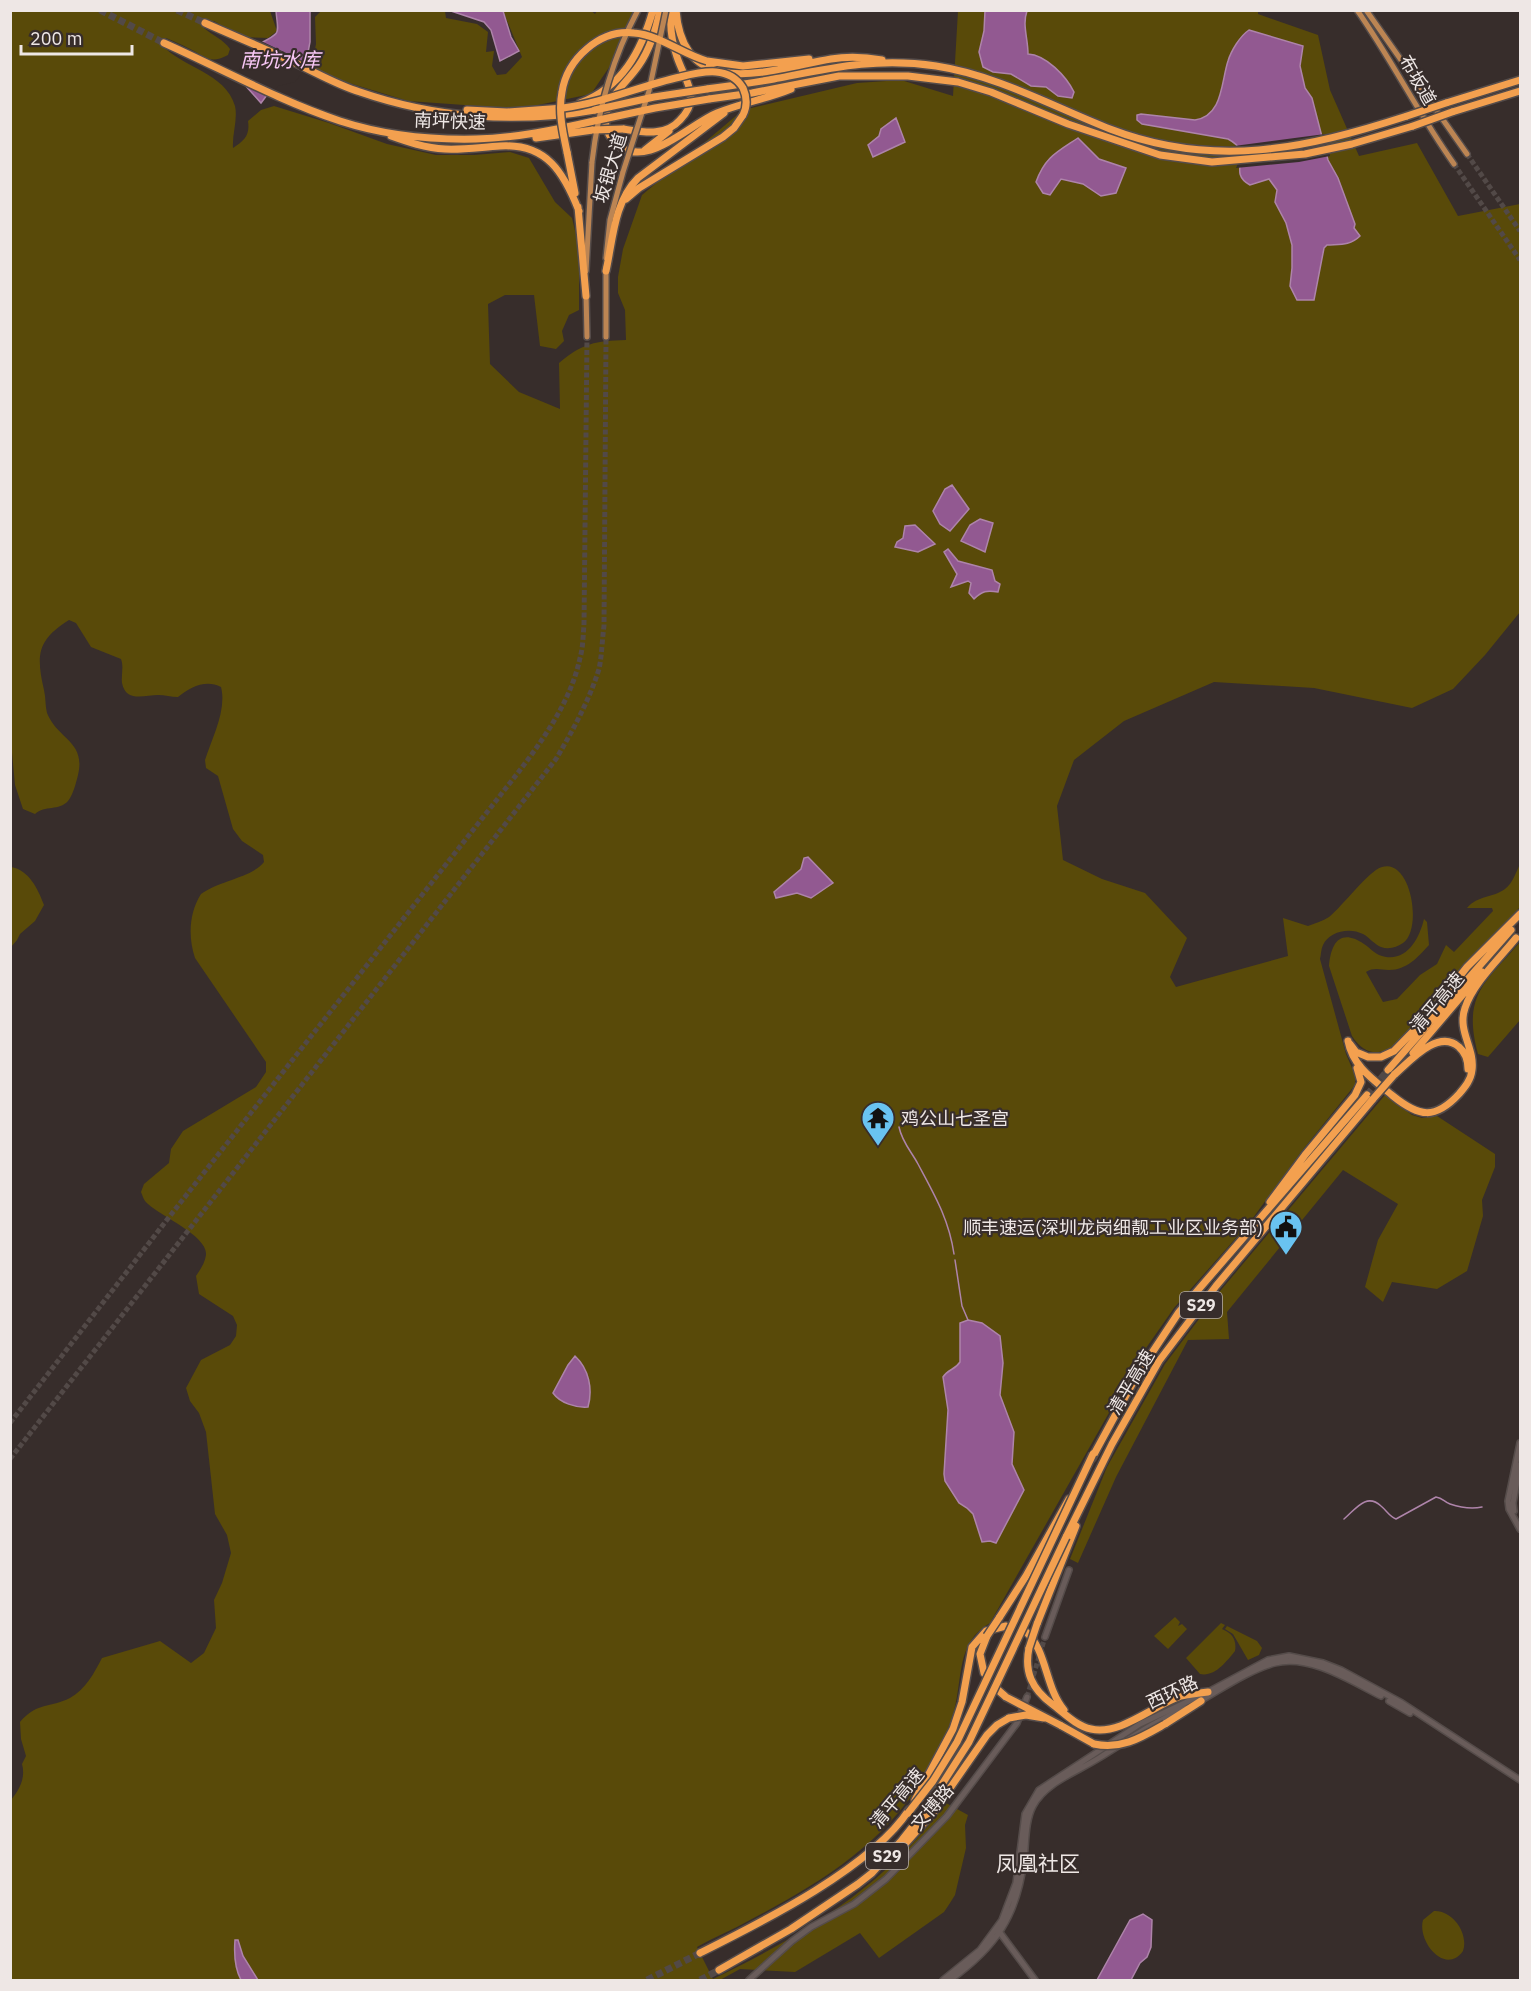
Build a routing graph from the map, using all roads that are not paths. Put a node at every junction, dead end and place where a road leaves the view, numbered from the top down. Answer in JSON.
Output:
{"nodes":[{"id":1,"x":638,"y":10,"type":"edge"},
{"id":2,"x":653,"y":10,"type":"edge"},
{"id":3,"x":660,"y":10,"type":"edge"},
{"id":4,"x":666,"y":10,"type":"edge"},
{"id":5,"x":674,"y":10,"type":"edge"},
{"id":6,"x":1357,"y":10,"type":"edge"},
{"id":7,"x":1366,"y":10,"type":"edge"},
{"id":8,"x":204,"y":23,"type":"tunnel mouth"},
{"id":9,"x":164,"y":43,"type":"tunnel mouth"},
{"id":10,"x":832,"y":59,"type":"junction"},
{"id":11,"x":894,"y":61,"type":"junction"},
{"id":12,"x":1521,"y":80,"type":"edge"},
{"id":13,"x":807,"y":83,"type":"junction"},
{"id":14,"x":1521,"y":93,"type":"edge"},
{"id":15,"x":738,"y":106,"type":"junction"},
{"id":16,"x":563,"y":108,"type":"junction"},
{"id":17,"x":426,"y":109,"type":"junction"},
{"id":18,"x":675,"y":125,"type":"junction"},
{"id":19,"x":368,"y":128,"type":"junction"},
{"id":20,"x":504,"y":138,"type":"junction"},
{"id":21,"x":640,"y":152,"type":"junction"},
{"id":22,"x":1467,"y":154,"type":"tunnel mouth"},
{"id":23,"x":1454,"y":164,"type":"tunnel mouth"},
{"id":24,"x":621,"y":206,"type":"junction"},
{"id":25,"x":579,"y":211,"type":"junction"},
{"id":26,"x":606,"y":271,"type":"junction"},
{"id":27,"x":586,"y":296,"type":"junction"},
{"id":28,"x":587,"y":337,"type":"tunnel mouth"},
{"id":29,"x":606,"y":337,"type":"tunnel mouth"},
{"id":30,"x":1521,"y":914,"type":"edge"},
{"id":31,"x":1521,"y":919,"type":"edge"},
{"id":32,"x":1518,"y":935,"type":"edge"},
{"id":33,"x":1348,"y":1041,"type":"junction"},
{"id":34,"x":1350,"y":1052,"type":"junction"},
{"id":35,"x":1391,"y":1072,"type":"junction"},
{"id":36,"x":1370,"y":1097,"type":"junction"},
{"id":37,"x":1255,"y":1226,"type":"junction"},
{"id":38,"x":1521,"y":1443,"type":"edge"},
{"id":39,"x":1094,"y":1454,"type":"junction"},
{"id":40,"x":1101,"y":1464,"type":"junction"},
{"id":41,"x":1521,"y":1465,"type":"edge"},
{"id":42,"x":1521,"y":1523,"type":"edge"},
{"id":43,"x":1521,"y":1528,"type":"edge"},
{"id":44,"x":1069,"y":1570,"type":"dead end"},
{"id":45,"x":1006,"y":1626,"type":"dead end"},
{"id":46,"x":1025,"y":1631,"type":"dead end"},
{"id":47,"x":1045,"y":1637,"type":"tunnel mouth"},
{"id":48,"x":984,"y":1673,"type":"dead end"},
{"id":49,"x":998,"y":1690,"type":"dead end"},
{"id":50,"x":1208,"y":1692,"type":"junction"},
{"id":51,"x":1026,"y":1697,"type":"tunnel mouth"},
{"id":52,"x":1201,"y":1701,"type":"junction"},
{"id":53,"x":1070,"y":1717,"type":"junction"},
{"id":54,"x":1060,"y":1725,"type":"junction"},
{"id":55,"x":1521,"y":1781,"type":"edge"},
{"id":56,"x":908,"y":1813,"type":"junction"},
{"id":57,"x":872,"y":1873,"type":"junction"},
{"id":58,"x":999,"y":1931,"type":"junction"},
{"id":59,"x":700,"y":1953,"type":"tunnel mouth"},
{"id":60,"x":719,"y":1970,"type":"tunnel mouth"},
{"id":61,"x":749,"y":1980,"type":"edge"},
{"id":62,"x":943,"y":1980,"type":"edge"},
{"id":63,"x":950,"y":1980,"type":"edge"},
{"id":64,"x":1035,"y":1980,"type":"edge"}],
"edges":[{"from":1,"to":27,"type":"main road","name":"坂银大道","bridge":true},
{"from":2,"to":16,"type":"highway"},
{"from":3,"to":21,"type":"highway"},
{"from":4,"to":26,"type":"main road","name":"坂银大道","bridge":true},
{"from":5,"to":10,"type":"highway"},
{"from":5,"to":18,"type":"highway"},
{"from":6,"to":23,"type":"main road","name":"布坂道"},
{"from":7,"to":22,"type":"main road","name":"布坂道"},
{"from":8,"to":17,"type":"highway","name":"南坪快速"},
{"from":9,"to":19,"type":"highway","name":"南坪快速"},
{"from":10,"to":11,"type":"highway"},
{"from":10,"to":25,"type":"highway","bridge":true},
{"from":11,"to":12,"type":"highway","bridge":true},
{"from":11,"to":17,"type":"highway","name":"南坪快速","bridge":true},
{"from":13,"to":14,"type":"highway","bridge":true},
{"from":13,"to":15,"type":"highway"},
{"from":13,"to":20,"type":"highway","name":"南坪快速","bridge":true},
{"from":15,"to":21,"type":"highway"},
{"from":15,"to":24,"type":"highway"},
{"from":16,"to":17,"type":"highway"},
{"from":16,"to":24,"type":"highway","bridge":true},
{"from":18,"to":20,"type":"highway","bridge":true},
{"from":18,"to":21,"type":"highway"},
{"from":19,"to":20,"type":"highway","name":"南坪快速"},
{"from":19,"to":25,"type":"highway"},
{"from":24,"to":26,"type":"highway"},
{"from":25,"to":27,"type":"highway"},
{"from":26,"to":29,"type":"main road","name":"坂银大道"},
{"from":27,"to":28,"type":"main road","name":"坂银大道"},
{"from":30,"to":33,"type":"highway"},
{"from":31,"to":35,"type":"highway","name":"清平高速","number":"S29"},
{"from":32,"to":34,"type":"highway"},
{"from":32,"to":35,"type":"highway","name":"清平高速","number":"S29"},
{"from":33,"to":34,"type":"highway"},
{"from":33,"to":35,"type":"highway"},
{"from":34,"to":37,"type":"highway"},
{"from":35,"to":36,"type":"highway","name":"清平高速","number":"S29","bridge":true},
{"from":36,"to":37,"type":"highway","name":"清平高速","number":"S29"},
{"from":36,"to":40,"type":"highway","name":"清平高速","number":"S29"},
{"from":37,"to":39,"type":"highway","name":"清平高速","number":"S29"},
{"from":38,"to":43,"type":"main road"},
{"from":39,"to":48,"type":"highway","bridge":true},
{"from":39,"to":56,"type":"highway","name":"清平高速","number":"S29","bridge":true},
{"from":40,"to":53,"type":"highway","bridge":true},
{"from":40,"to":57,"type":"highway","name":"清平高速","number":"S29","bridge":true},
{"from":41,"to":42,"type":"main road"},
{"from":44,"to":47,"type":"main road"},
{"from":45,"to":56,"type":"highway"},
{"from":46,"to":53,"type":"highway"},
{"from":49,"to":54,"type":"highway","bridge":true},
{"from":50,"to":53,"type":"highway"},
{"from":50,"to":55,"type":"main road","name":"西环路"},
{"from":50,"to":58,"type":"main road","name":"西环路"},
{"from":51,"to":61,"type":"main road","name":"文博路"},
{"from":52,"to":54,"type":"highway","bridge":true},
{"from":52,"to":55,"type":"main road","name":"西环路"},
{"from":52,"to":58,"type":"main road","name":"西环路"},
{"from":54,"to":57,"type":"highway","bridge":true},
{"from":56,"to":59,"type":"highway","name":"清平高速","number":"S29"},
{"from":57,"to":60,"type":"highway","name":"清平高速","number":"S29"},
{"from":58,"to":62,"type":"main road","name":"西环路"},
{"from":58,"to":63,"type":"main road","name":"西环路"},
{"from":58,"to":64,"type":"main road"}]}
